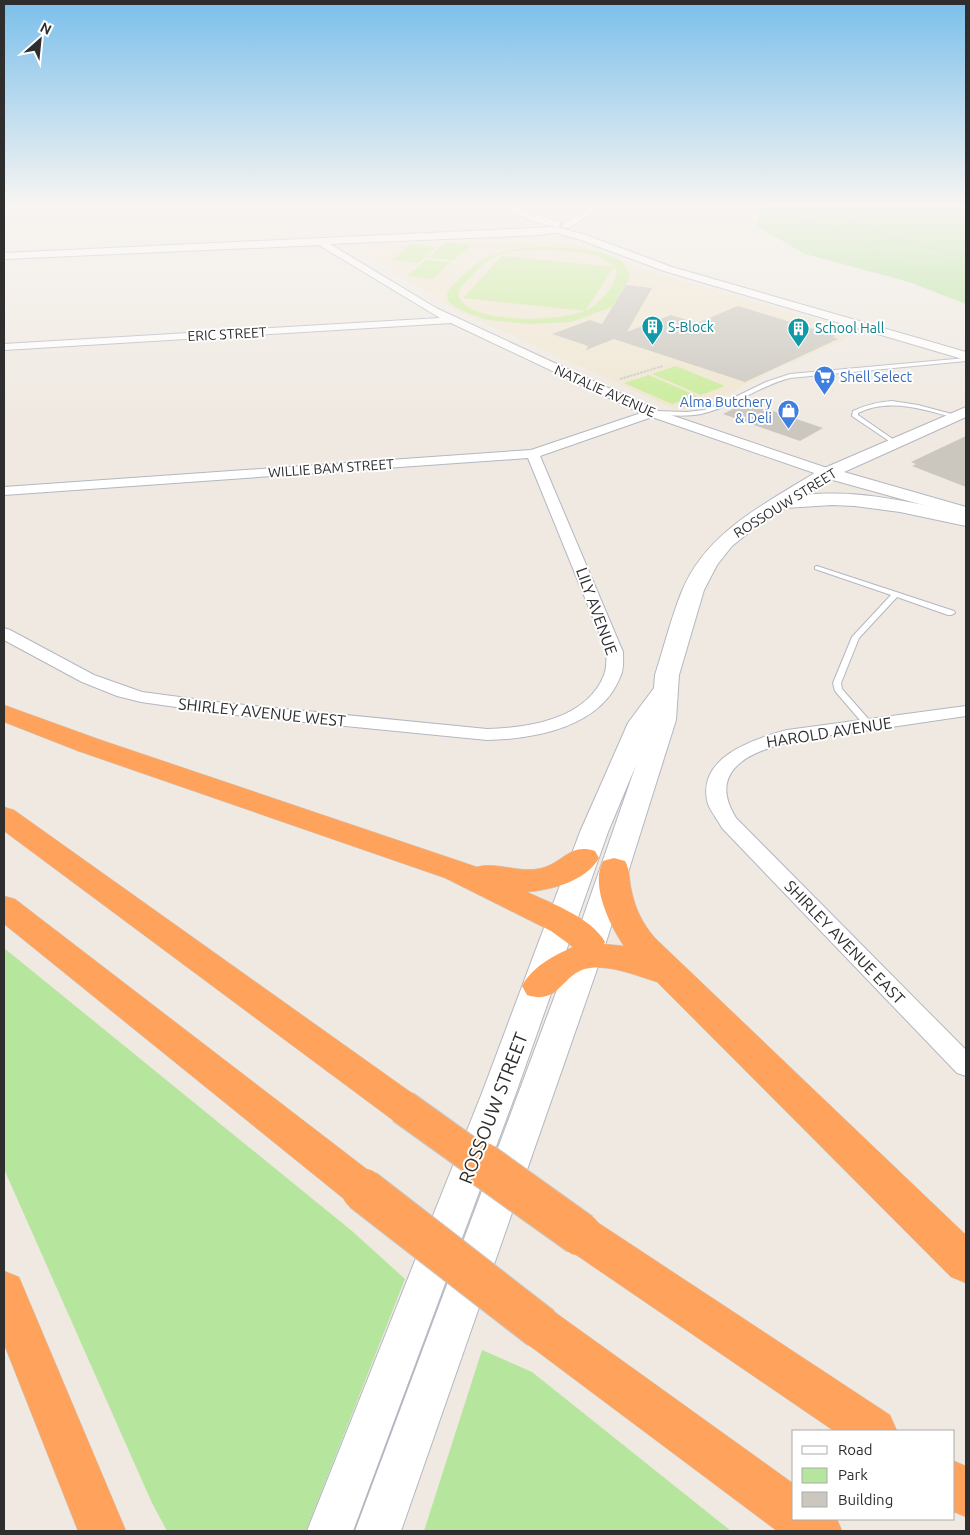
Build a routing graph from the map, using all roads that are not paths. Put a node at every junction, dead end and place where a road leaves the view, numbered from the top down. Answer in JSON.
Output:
{"nodes":[{"id":1,"x":373,"y":275,"type":"edge"},
{"id":2,"x":687,"y":275,"type":"edge"},
{"id":3,"x":451,"y":320,"type":"junction"},
{"id":4,"x":4,"y":347,"type":"edge"},
{"id":5,"x":966,"y":357,"type":"edge"},
{"id":6,"x":652,"y":412,"type":"junction"},
{"id":7,"x":963,"y":414,"type":"edge"},
{"id":8,"x":895,"y":443,"type":"junction"},
{"id":9,"x":533,"y":454,"type":"junction"},
{"id":10,"x":828,"y":473,"type":"junction"},
{"id":11,"x":4,"y":491,"type":"edge"},
{"id":12,"x":778,"y":504,"type":"junction"},
{"id":13,"x":966,"y":512,"type":"edge"},
{"id":14,"x":966,"y":520,"type":"edge"},
{"id":15,"x":817,"y":568,"type":"dead end"},
{"id":16,"x":896,"y":594,"type":"junction"},
{"id":17,"x":951,"y":612,"type":"dead end"},
{"id":18,"x":4,"y":633,"type":"edge"},
{"id":19,"x":665,"y":690,"type":"junction"},
{"id":20,"x":966,"y":711,"type":"edge"},
{"id":21,"x":4,"y":713,"type":"edge"},
{"id":22,"x":868,"y":724,"type":"junction"},
{"id":23,"x":534,"y":729,"type":"joint"},
{"id":24,"x":4,"y":817,"type":"edge"},
{"id":25,"x":724,"y":818,"type":"joint"},
{"id":26,"x":584,"y":858,"type":"junction"},
{"id":27,"x":614,"y":869,"type":"junction"},
{"id":28,"x":456,"y":870,"type":"junction"},
{"id":29,"x":4,"y":907,"type":"edge"},
{"id":30,"x":562,"y":923,"type":"junction"},
{"id":31,"x":588,"y":949,"type":"junction"},
{"id":32,"x":669,"y":973,"type":"junction"},
{"id":33,"x":539,"y":986,"type":"junction"},
{"id":34,"x":966,"y":1066,"type":"edge"},
{"id":35,"x":966,"y":1263,"type":"edge"},
{"id":36,"x":4,"y":1292,"type":"edge"},
{"id":37,"x":873,"y":1430,"type":"edge"},
{"id":38,"x":955,"y":1486,"type":"edge"},
{"id":39,"x":966,"y":1493,"type":"edge"},
{"id":40,"x":792,"y":1513,"type":"edge"},
{"id":41,"x":802,"y":1520,"type":"edge"},
{"id":42,"x":102,"y":1531,"type":"edge"},
{"id":43,"x":330,"y":1531,"type":"edge"},
{"id":44,"x":378,"y":1531,"type":"edge"},
{"id":45,"x":818,"y":1531,"type":"edge"}],
"edges":[{"from":1,"to":3,"type":"street","name":"NATALIE AVENUE"},
{"from":2,"to":5,"type":"street"},
{"from":3,"to":4,"type":"street","name":"ERIC STREET"},
{"from":3,"to":6,"type":"street","name":"NATALIE AVENUE"},
{"from":5,"to":6,"type":"lane"},
{"from":6,"to":9,"type":"street","name":"WILLIE BAM STREET"},
{"from":6,"to":10,"type":"street","name":"NATALIE AVENUE"},
{"from":7,"to":8,"type":"street","name":"ROSSOUW STREET"},
{"from":7,"to":8,"type":"lane"},
{"from":8,"to":10,"type":"street","name":"ROSSOUW STREET"},
{"from":9,"to":11,"type":"street","name":"WILLIE BAM STREET"},
{"from":9,"to":23,"type":"street","name":"LILY AVENUE"},
{"from":10,"to":12,"type":"main road","name":"ROSSOUW STREET"},
{"from":10,"to":13,"type":"street","name":"NATALIE AVENUE"},
{"from":12,"to":14,"type":"main road"},
{"from":12,"to":19,"type":"main road","name":"ROSSOUW STREET"},
{"from":15,"to":16,"type":"lane"},
{"from":16,"to":17,"type":"lane"},
{"from":16,"to":22,"type":"lane"},
{"from":18,"to":23,"type":"street","name":"SHIRLEY AVENUE WEST"},
{"from":19,"to":26,"type":"main road","name":"ROSSOUW STREET"},
{"from":19,"to":27,"type":"main road","name":"ROSSOUW STREET"},
{"from":20,"to":22,"type":"street","name":"HAROLD AVENUE"},
{"from":21,"to":28,"type":"highway"},
{"from":22,"to":25,"type":"street","name":"HAROLD AVENUE"},
{"from":24,"to":37,"type":"highway","bridge":true},
{"from":25,"to":34,"type":"street","name":"SHIRLEY AVENUE EAST"},
{"from":26,"to":28,"type":"highway"},
{"from":26,"to":30,"type":"main road","name":"ROSSOUW STREET"},
{"from":27,"to":31,"type":"main road","name":"ROSSOUW STREET"},
{"from":27,"to":32,"type":"highway"},
{"from":28,"to":30,"type":"highway"},
{"from":29,"to":40,"type":"highway","bridge":true},
{"from":30,"to":31,"type":"highway"},
{"from":30,"to":33,"type":"main road","name":"ROSSOUW STREET"},
{"from":31,"to":32,"type":"highway"},
{"from":31,"to":33,"type":"highway"},
{"from":31,"to":44,"type":"main road","name":"ROSSOUW STREET"},
{"from":32,"to":35,"type":"highway"},
{"from":33,"to":43,"type":"main road","name":"ROSSOUW STREET"},
{"from":36,"to":42,"type":"highway"},
{"from":38,"to":39,"type":"highway"},
{"from":41,"to":45,"type":"highway"}]}
